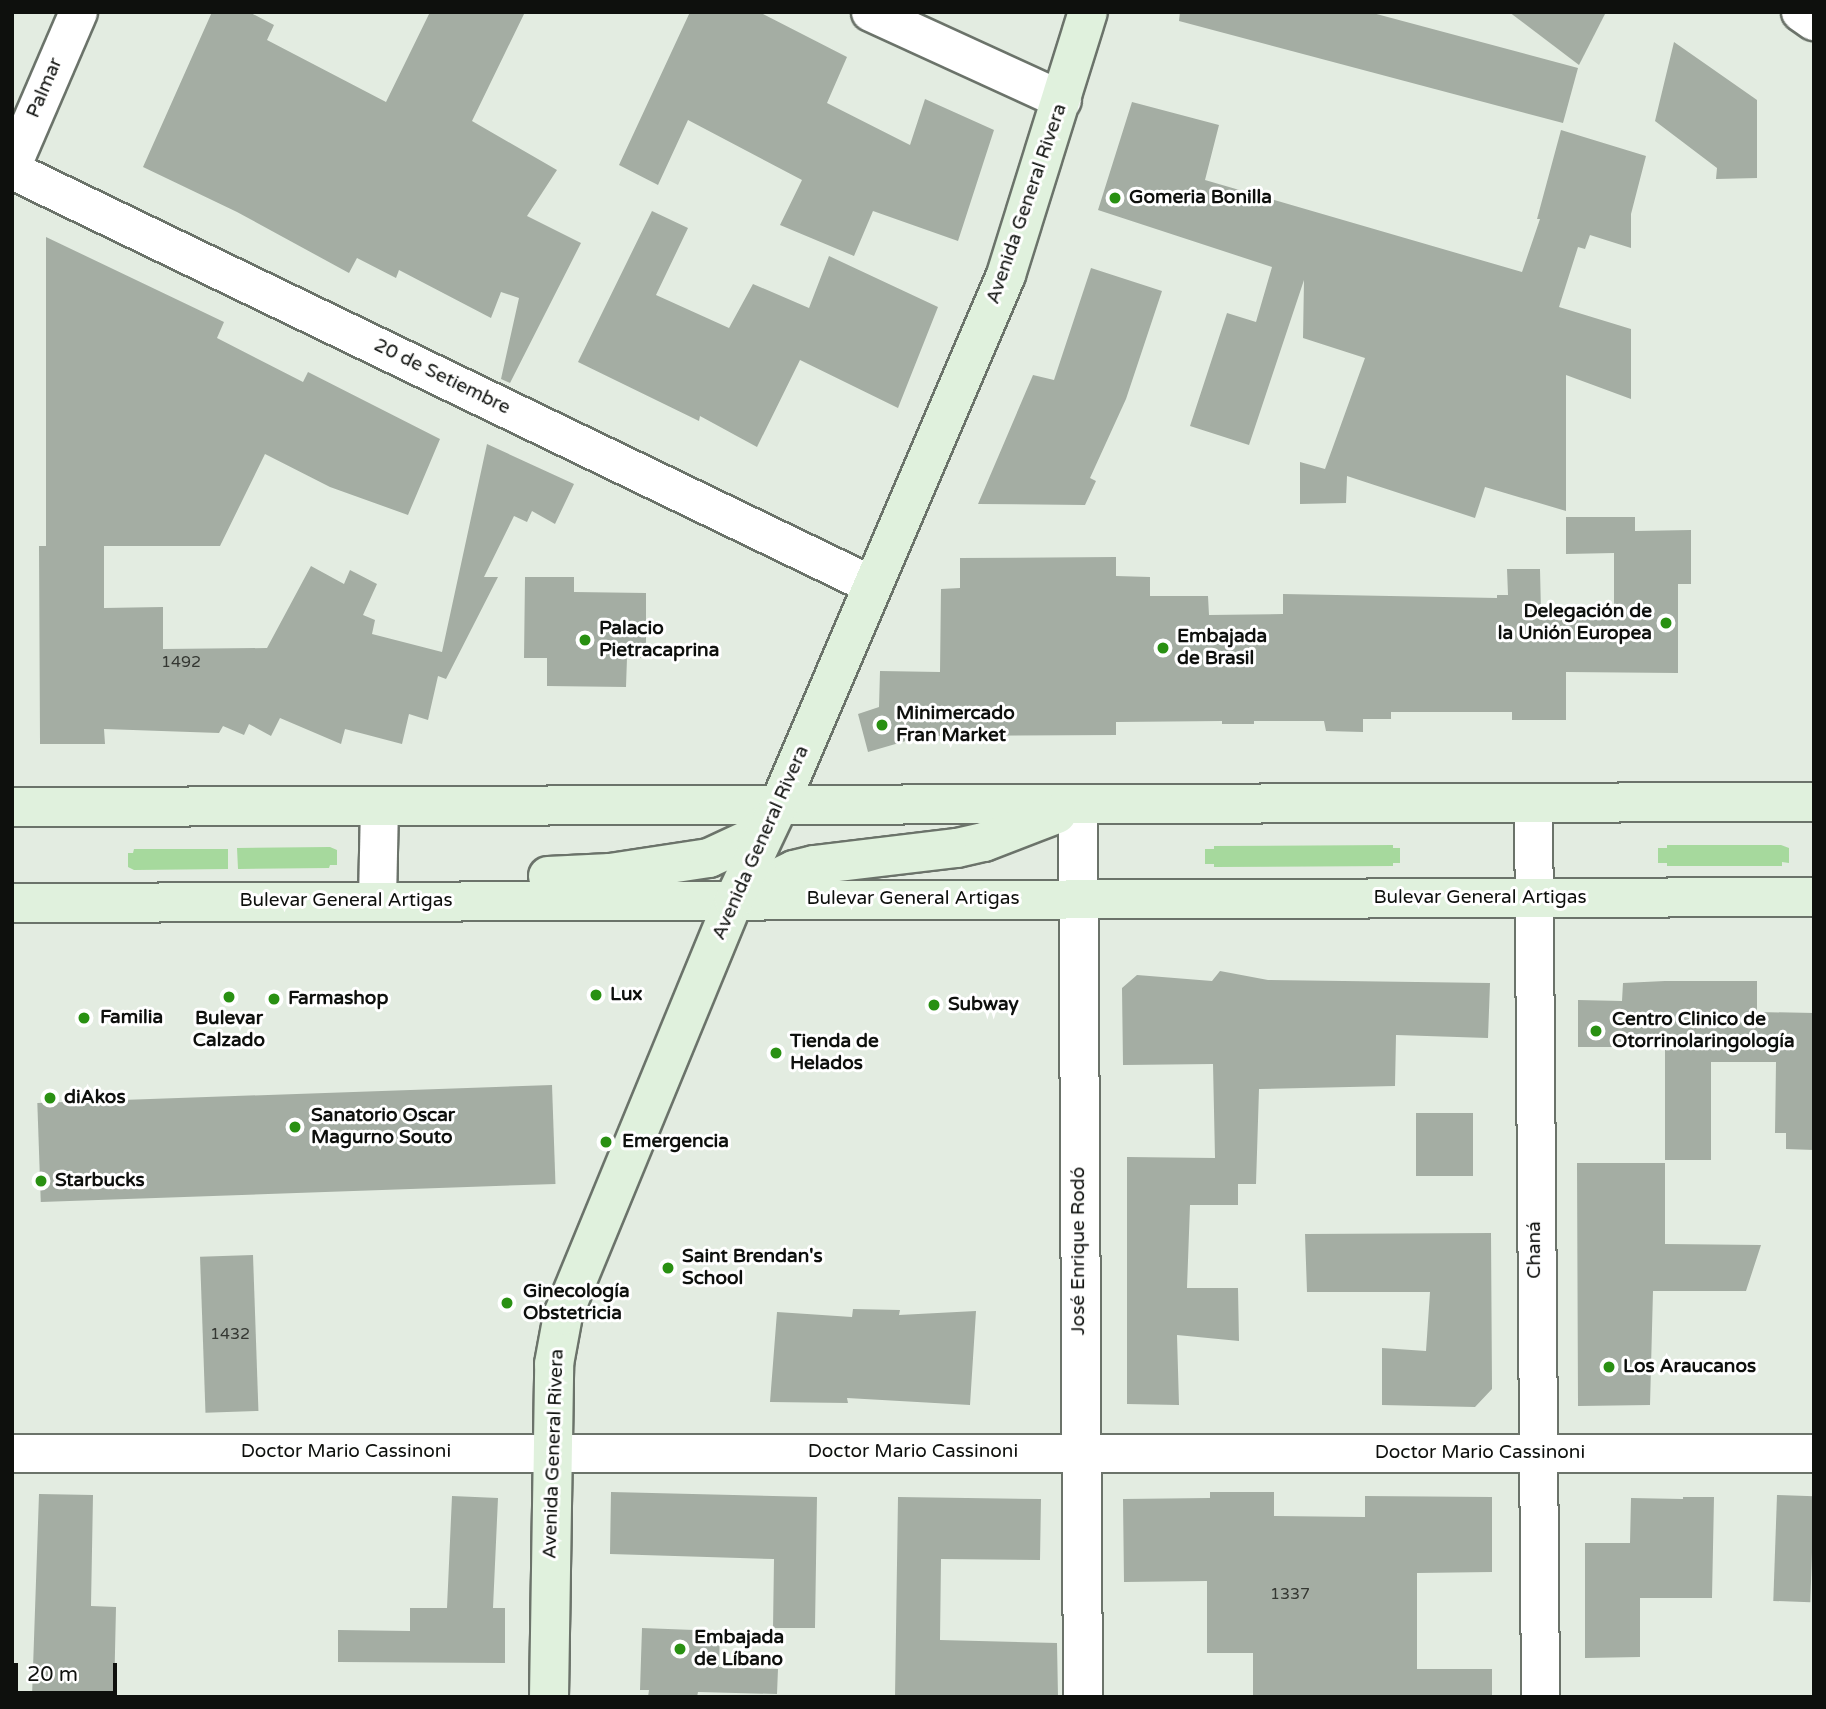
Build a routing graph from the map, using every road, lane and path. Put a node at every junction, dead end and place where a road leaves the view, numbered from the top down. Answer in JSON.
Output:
{"nodes":[{"id":1,"x":78,"y":12,"type":"edge"},
{"id":2,"x":870,"y":12,"type":"edge"},
{"id":3,"x":1088,"y":12,"type":"edge"},
{"id":4,"x":1801,"y":12,"type":"edge"},
{"id":5,"x":1814,"y":21,"type":"edge"},
{"id":6,"x":1062,"y":100,"type":"junction"},
{"id":7,"x":12,"y":165,"type":"edge"},
{"id":8,"x":12,"y":170,"type":"edge"},
{"id":9,"x":872,"y":584,"type":"junction"},
{"id":10,"x":1814,"y":802,"type":"edge"},
{"id":11,"x":1533,"y":803,"type":"junction"},
{"id":12,"x":779,"y":805,"type":"junction"},
{"id":13,"x":1078,"y":806,"type":"junction"},
{"id":14,"x":12,"y":807,"type":"edge"},
{"id":15,"x":379,"y":808,"type":"junction"},
{"id":16,"x":1814,"y":897,"type":"edge"},
{"id":17,"x":1078,"y":898,"type":"junction"},
{"id":18,"x":1534,"y":898,"type":"junction"},
{"id":19,"x":390,"y":900,"type":"junction"},
{"id":20,"x":734,"y":900,"type":"junction"},
{"id":21,"x":12,"y":903,"type":"edge"},
{"id":22,"x":552,"y":1452,"type":"junction"},
{"id":23,"x":1080,"y":1452,"type":"junction"},
{"id":24,"x":1814,"y":1452,"type":"edge"},
{"id":25,"x":12,"y":1453,"type":"edge"},
{"id":26,"x":1536,"y":1453,"type":"junction"},
{"id":27,"x":549,"y":1697,"type":"edge"},
{"id":28,"x":1083,"y":1697,"type":"edge"},
{"id":29,"x":1539,"y":1697,"type":"edge"}],
"edges":[{"from":1,"to":7,"type":"street","name":"Palmar"},
{"from":2,"to":6,"type":"street"},
{"from":3,"to":6,"type":"main road","name":"Avenida General Rivera"},
{"from":4,"to":5,"type":"street"},
{"from":6,"to":9,"type":"main road","name":"Avenida General Rivera"},
{"from":8,"to":9,"type":"street","name":"20 de Setiembre"},
{"from":9,"to":12,"type":"main road","name":"Avenida General Rivera"},
{"from":10,"to":11,"type":"main road"},
{"from":11,"to":13,"type":"main road"},
{"from":11,"to":18,"type":"street","name":"Chaná"},
{"from":12,"to":13,"type":"main road"},
{"from":12,"to":15,"type":"main road"},
{"from":12,"to":19,"type":"main road"},
{"from":12,"to":20,"type":"main road","name":"Avenida General Rivera"},
{"from":13,"to":17,"type":"street","name":"José Enrique Rodó"},
{"from":13,"to":20,"type":"main road"},
{"from":14,"to":15,"type":"main road"},
{"from":15,"to":19,"type":"street"},
{"from":16,"to":18,"type":"main road","name":"Bulevar General Artigas"},
{"from":17,"to":18,"type":"main road","name":"Bulevar General Artigas"},
{"from":17,"to":20,"type":"main road","name":"Bulevar General Artigas"},
{"from":17,"to":23,"type":"street","name":"José Enrique Rodó"},
{"from":18,"to":26,"type":"street","name":"Chaná"},
{"from":19,"to":20,"type":"main road","name":"Bulevar General Artigas"},
{"from":19,"to":21,"type":"main road","name":"Bulevar General Artigas"},
{"from":20,"to":22,"type":"main road","name":"Avenida General Rivera"},
{"from":22,"to":23,"type":"street","name":"Doctor Mario Cassinoni"},
{"from":22,"to":25,"type":"street","name":"Doctor Mario Cassinoni"},
{"from":22,"to":27,"type":"main road","name":"Avenida General Rivera"},
{"from":23,"to":26,"type":"street","name":"Doctor Mario Cassinoni"},
{"from":23,"to":28,"type":"street","name":"José Enrique Rodó"},
{"from":24,"to":26,"type":"street","name":"Doctor Mario Cassinoni"},
{"from":26,"to":29,"type":"street","name":"Chaná"}]}
